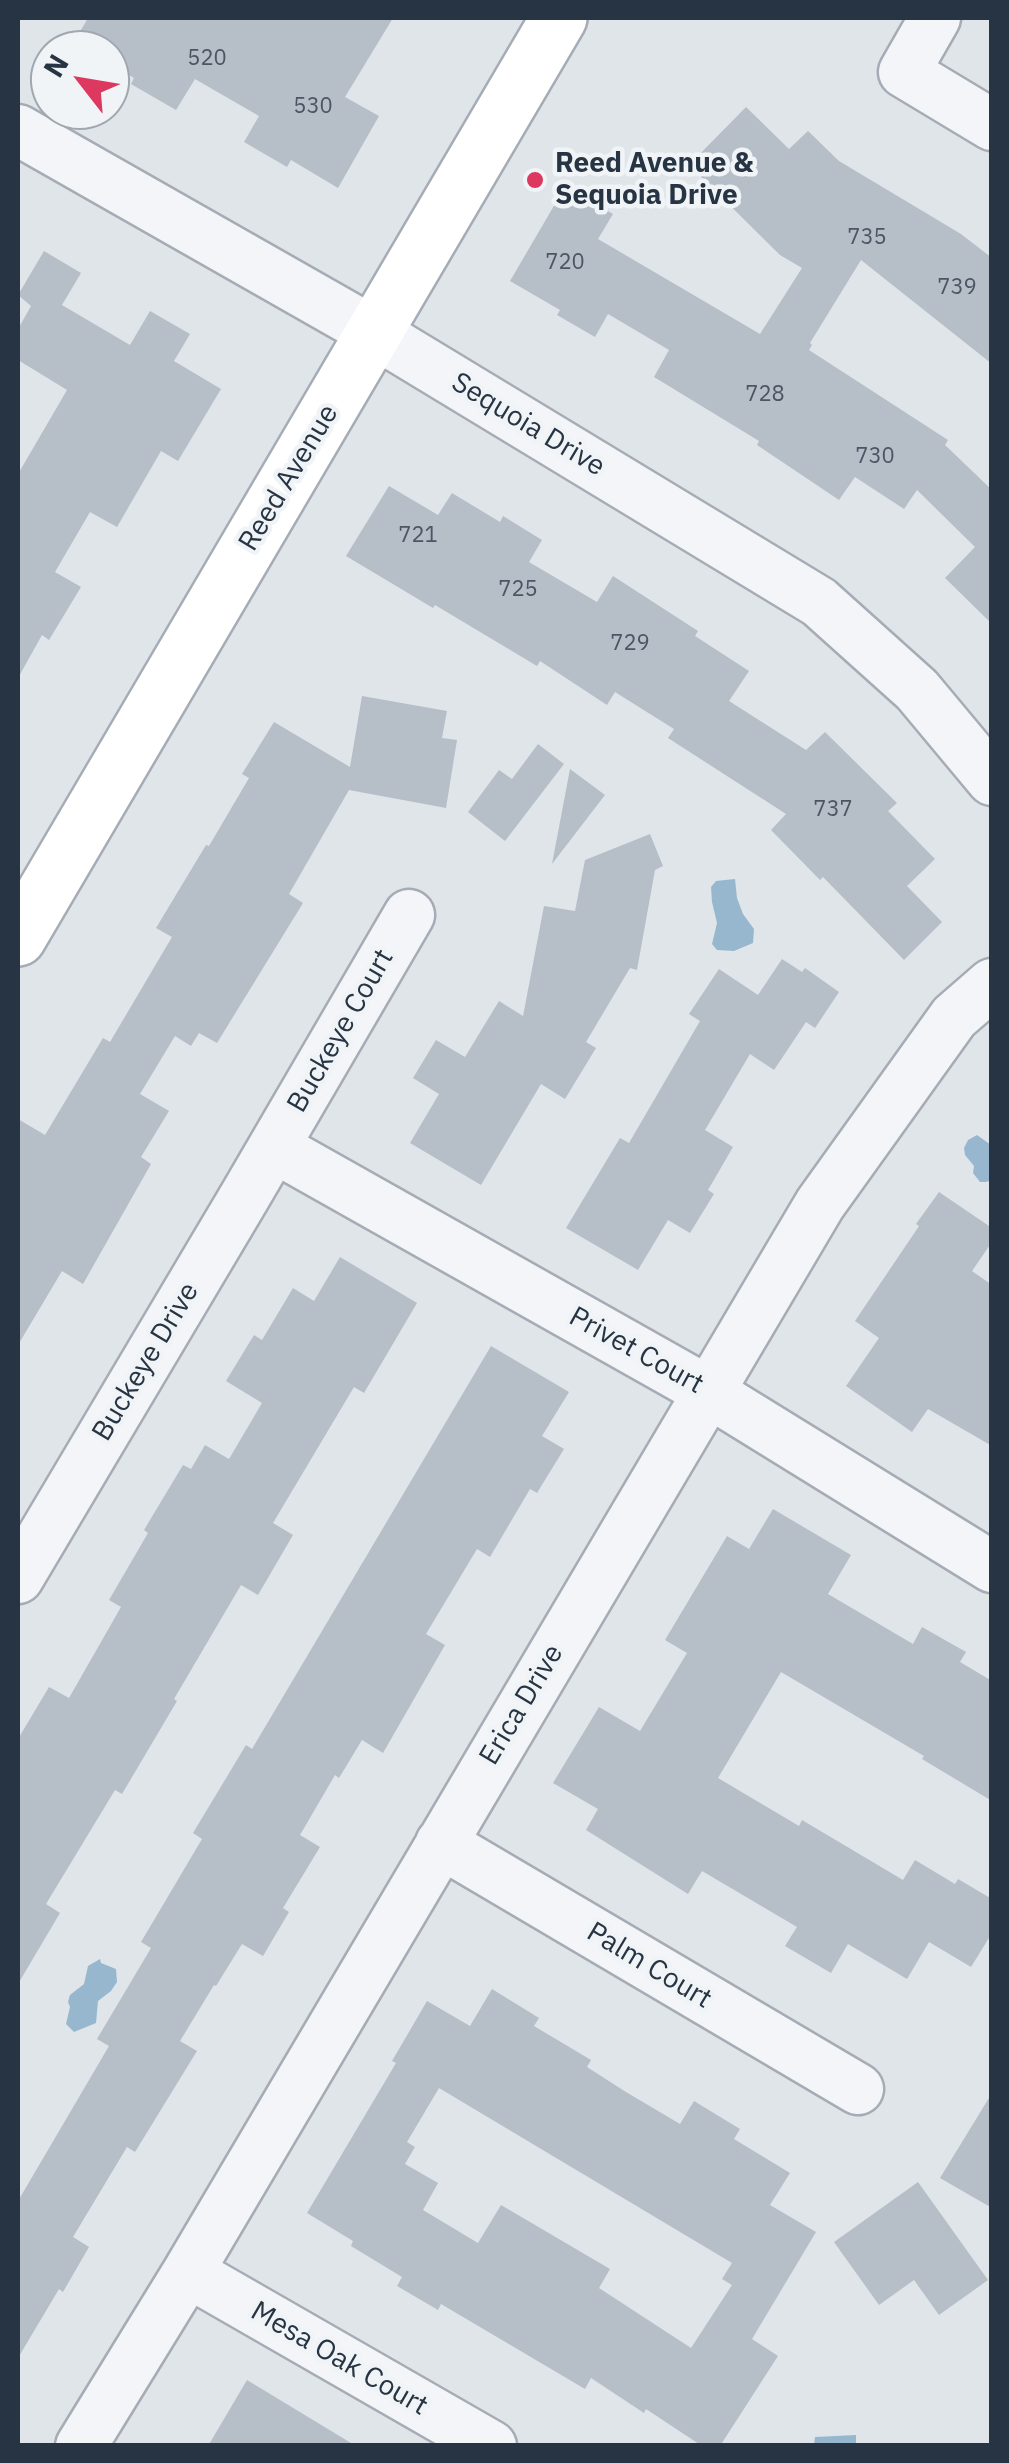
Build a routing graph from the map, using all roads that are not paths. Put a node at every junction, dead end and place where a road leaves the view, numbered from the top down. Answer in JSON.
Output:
{"nodes":[{"id":1,"x":559,"y":18,"type":"edge"},
{"id":2,"x":935,"y":18,"type":"edge"},
{"id":3,"x":992,"y":125,"type":"edge"},
{"id":4,"x":18,"y":130,"type":"edge"},
{"id":5,"x":375,"y":333,"type":"junction"},
{"id":6,"x":992,"y":780,"type":"edge"},
{"id":7,"x":409,"y":915,"type":"dead end"},
{"id":8,"x":18,"y":938,"type":"edge"},
{"id":9,"x":992,"y":984,"type":"edge"},
{"id":10,"x":274,"y":1147,"type":"junction"},
{"id":11,"x":707,"y":1391,"type":"junction"},
{"id":12,"x":992,"y":1567,"type":"edge"},
{"id":13,"x":18,"y":1578,"type":"edge"},
{"id":14,"x":440,"y":1843,"type":"junction"},
{"id":15,"x":858,"y":2089,"type":"dead end"},
{"id":16,"x":188,"y":2272,"type":"junction"},
{"id":17,"x":80,"y":2446,"type":"edge"},
{"id":18,"x":491,"y":2446,"type":"edge"}],
"edges":[{"from":1,"to":5,"type":"main road","name":"Reed Avenue"},
{"from":2,"to":3,"type":"street"},
{"from":4,"to":5,"type":"street","name":"Sequoia Drive"},
{"from":5,"to":6,"type":"street","name":"Sequoia Drive"},
{"from":5,"to":8,"type":"main road","name":"Reed Avenue"},
{"from":7,"to":10,"type":"street","name":"Buckeye Court"},
{"from":9,"to":11,"type":"street","name":"Erica Drive"},
{"from":10,"to":11,"type":"street","name":"Privet Court"},
{"from":10,"to":13,"type":"street","name":"Buckeye Drive"},
{"from":11,"to":12,"type":"street","name":"Privet Court"},
{"from":11,"to":14,"type":"street","name":"Erica Drive"},
{"from":14,"to":15,"type":"street","name":"Palm Court"},
{"from":14,"to":16,"type":"street","name":"Erica Drive"},
{"from":16,"to":17,"type":"street","name":"Erica Drive"},
{"from":16,"to":18,"type":"street","name":"Mesa Oak Court"}]}
